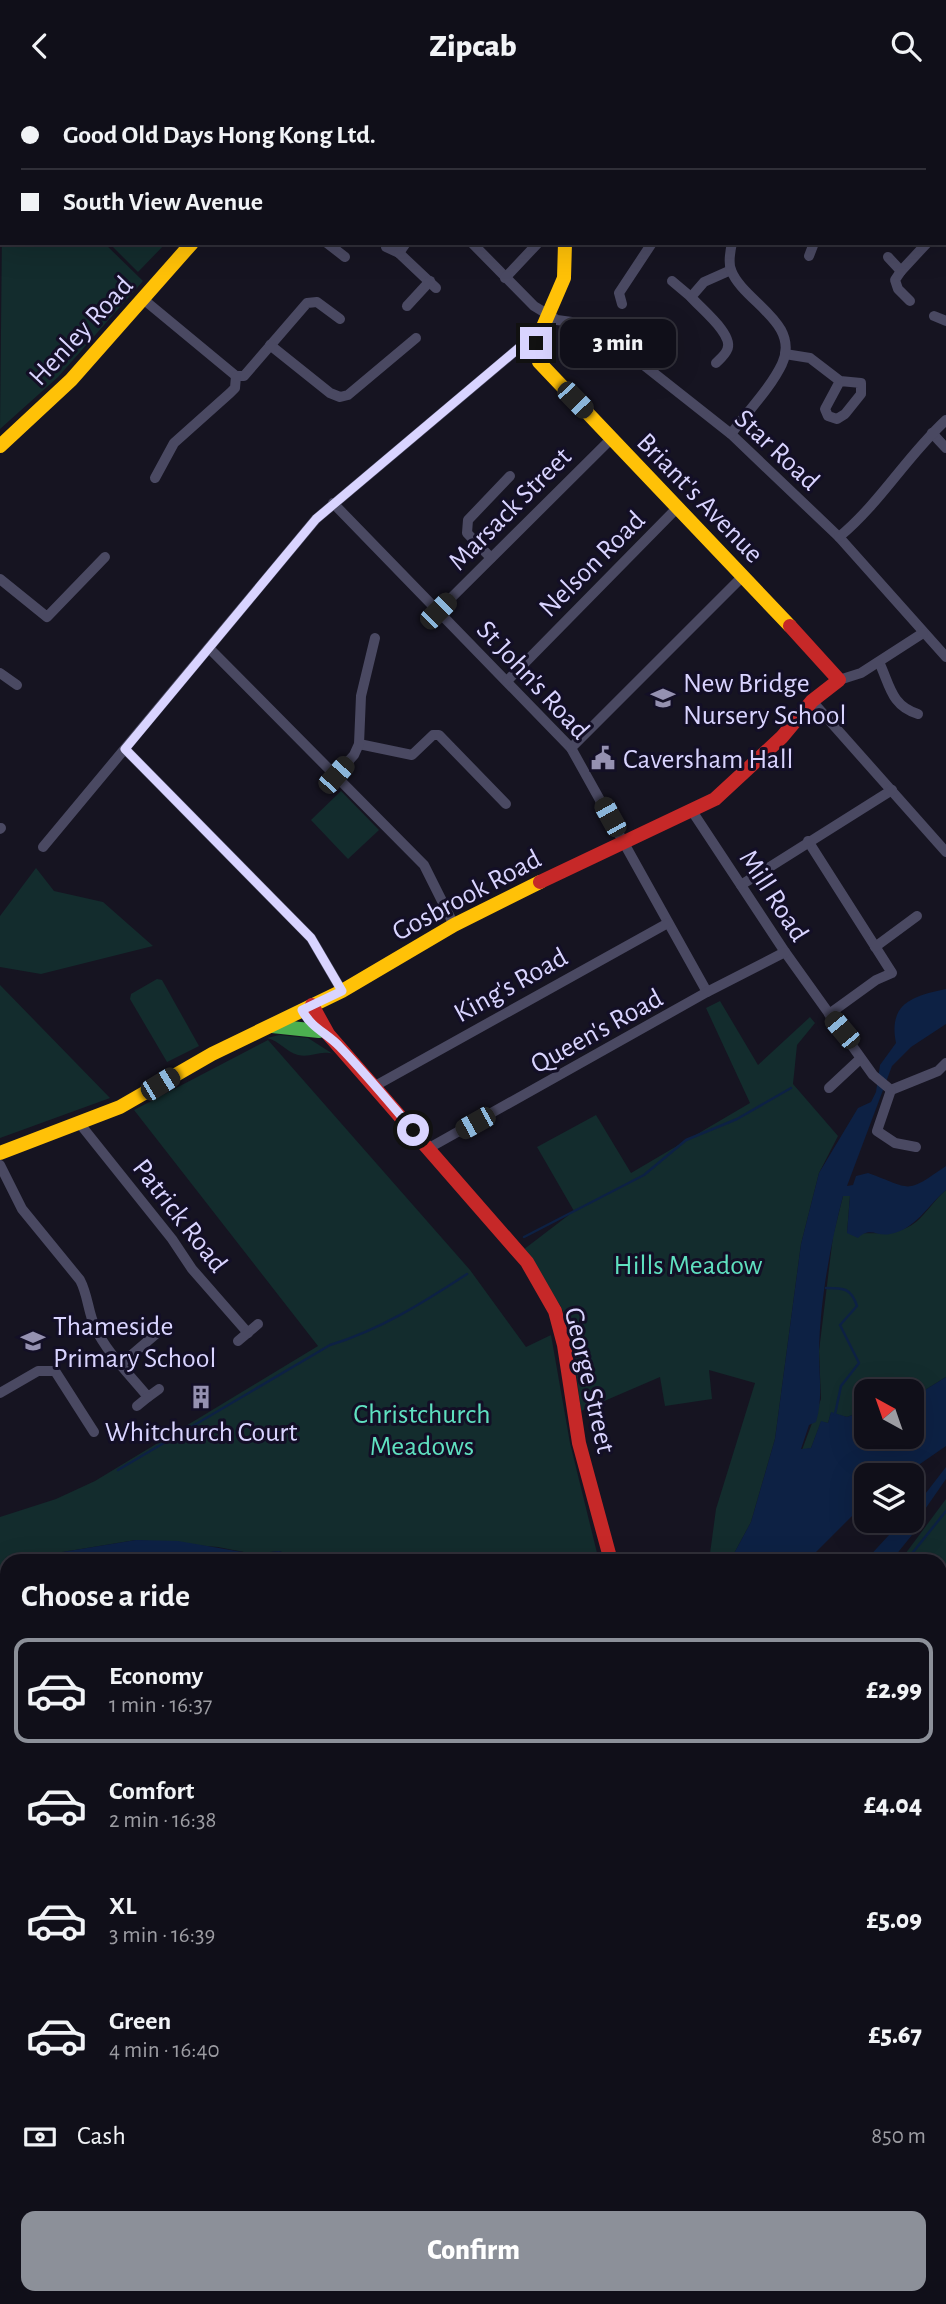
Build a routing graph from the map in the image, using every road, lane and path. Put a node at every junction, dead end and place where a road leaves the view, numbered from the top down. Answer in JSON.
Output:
{"nodes":[{"id":1,"x":190,"y":245,"type":"edge"},
{"id":2,"x":330,"y":245,"type":"edge"},
{"id":3,"x":405,"y":245,"type":"edge"},
{"id":4,"x":474,"y":245,"type":"edge"},
{"id":5,"x":536,"y":245,"type":"edge"},
{"id":6,"x":565,"y":245,"type":"edge"},
{"id":7,"x":651,"y":245,"type":"edge"},
{"id":8,"x":732,"y":245,"type":"edge"},
{"id":9,"x":813,"y":245,"type":"edge"},
{"id":10,"x":925,"y":245,"type":"edge"},
{"id":11,"x":386,"y":247,"type":"dead end"},
{"id":12,"x":399,"y":253,"type":"junction"},
{"id":13,"x":809,"y":256,"type":"dead end"},
{"id":14,"x":345,"y":257,"type":"dead end"},
{"id":15,"x":888,"y":257,"type":"dead end"},
{"id":16,"x":731,"y":270,"type":"junction"},
{"id":17,"x":901,"y":271,"type":"junction"},
{"id":18,"x":505,"y":278,"type":"junction"},
{"id":19,"x":671,"y":281,"type":"dead end"},
{"id":20,"x":691,"y":297,"type":"junction"},
{"id":21,"x":617,"y":298,"type":"dead end"},
{"id":22,"x":143,"y":299,"type":"junction"},
{"id":23,"x":910,"y":301,"type":"dead end"},
{"id":24,"x":407,"y":306,"type":"dead end"},
{"id":25,"x":548,"y":314,"type":"junction"},
{"id":26,"x":934,"y":316,"type":"dead end"},
{"id":27,"x":340,"y":319,"type":"dead end"},
{"id":28,"x":946,"y":321,"type":"edge"},
{"id":29,"x":401,"y":334,"type":"dead end"},
{"id":30,"x":536,"y":343,"type":"junction"},
{"id":31,"x":270,"y":345,"type":"junction"},
{"id":32,"x":785,"y":354,"type":"junction"},
{"id":33,"x":716,"y":363,"type":"dead end"},
{"id":34,"x":236,"y":376,"type":"junction"},
{"id":35,"x":839,"y":381,"type":"dead end"},
{"id":36,"x":946,"y":420,"type":"edge"},
{"id":37,"x":932,"y":433,"type":"junction"},
{"id":38,"x":730,"y":434,"type":"junction"},
{"id":39,"x":611,"y":438,"type":"junction"},
{"id":40,"x":0,"y":446,"type":"edge"},
{"id":41,"x":946,"y":448,"type":"edge"},
{"id":42,"x":153,"y":470,"type":"dead end"},
{"id":43,"x":510,"y":476,"type":"dead end"},
{"id":44,"x":333,"y":503,"type":"junction"},
{"id":45,"x":678,"y":507,"type":"junction"},
{"id":46,"x":839,"y":537,"type":"junction"},
{"id":47,"x":105,"y":557,"type":"dead end"},
{"id":48,"x":491,"y":558,"type":"junction"},
{"id":49,"x":84,"y":563,"type":"dead end"},
{"id":50,"x":93,"y":571,"type":"junction"},
{"id":51,"x":743,"y":576,"type":"junction"},
{"id":52,"x":0,"y":579,"type":"edge"},
{"id":53,"x":438,"y":611,"type":"junction"},
{"id":54,"x":47,"y":617,"type":"junction"},
{"id":55,"x":40,"y":627,"type":"dead end"},
{"id":56,"x":923,"y":633,"type":"junction"},
{"id":57,"x":375,"y":638,"type":"dead end"},
{"id":58,"x":209,"y":648,"type":"junction"},
{"id":59,"x":946,"y":657,"type":"edge"},
{"id":60,"x":879,"y":662,"type":"junction"},
{"id":61,"x":0,"y":673,"type":"edge"},
{"id":62,"x":839,"y":680,"type":"junction"},
{"id":63,"x":507,"y":681,"type":"junction"},
{"id":64,"x":16,"y":685,"type":"dead end"},
{"id":65,"x":812,"y":701,"type":"junction"},
{"id":66,"x":918,"y":713,"type":"dead end"},
{"id":67,"x":359,"y":744,"type":"junction"},
{"id":68,"x":571,"y":748,"type":"junction"},
{"id":69,"x":125,"y":749,"type":"junction"},
{"id":70,"x":336,"y":775,"type":"junction"},
{"id":71,"x":488,"y":783,"type":"junction"},
{"id":72,"x":892,"y":790,"type":"junction"},
{"id":73,"x":478,"y":792,"type":"dead end"},
{"id":74,"x":506,"y":804,"type":"dead end"},
{"id":75,"x":692,"y":811,"type":"junction"},
{"id":76,"x":623,"y":840,"type":"junction"},
{"id":77,"x":808,"y":841,"type":"junction"},
{"id":78,"x":43,"y":846,"type":"dead end"},
{"id":79,"x":946,"y":852,"type":"edge"},
{"id":80,"x":741,"y":885,"type":"junction"},
{"id":81,"x":917,"y":916,"type":"dead end"},
{"id":82,"x":668,"y":923,"type":"junction"},
{"id":83,"x":453,"y":925,"type":"junction"},
{"id":84,"x":875,"y":947,"type":"junction"},
{"id":85,"x":785,"y":952,"type":"junction"},
{"id":86,"x":342,"y":991,"type":"junction"},
{"id":87,"x":707,"y":992,"type":"junction"},
{"id":88,"x":307,"y":1008,"type":"junction"},
{"id":89,"x":829,"y":1014,"type":"junction"},
{"id":90,"x":270,"y":1026,"type":"junction"},
{"id":91,"x":323,"y":1033,"type":"junction"},
{"id":92,"x":859,"y":1060,"type":"junction"},
{"id":93,"x":942,"y":1067,"type":"edge"},
{"id":94,"x":946,"y":1080,"type":"edge"},
{"id":95,"x":375,"y":1086,"type":"junction"},
{"id":96,"x":829,"y":1088,"type":"dead end"},
{"id":97,"x":889,"y":1088,"type":"junction"},
{"id":98,"x":80,"y":1124,"type":"junction"},
{"id":99,"x":915,"y":1135,"type":"dead end"},
{"id":100,"x":429,"y":1148,"type":"junction"},
{"id":101,"x":0,"y":1153,"type":"edge"},
{"id":102,"x":0,"y":1165,"type":"edge"},
{"id":103,"x":258,"y":1324,"type":"dead end"},
{"id":104,"x":248,"y":1333,"type":"junction"},
{"id":105,"x":156,"y":1334,"type":"dead end"},
{"id":106,"x":238,"y":1341,"type":"dead end"},
{"id":107,"x":121,"y":1364,"type":"junction"},
{"id":108,"x":159,"y":1389,"type":"dead end"},
{"id":109,"x":0,"y":1393,"type":"edge"},
{"id":110,"x":148,"y":1397,"type":"junction"},
{"id":111,"x":137,"y":1406,"type":"dead end"},
{"id":112,"x":88,"y":1429,"type":"dead end"},
{"id":113,"x":609,"y":1554,"type":"edge"}],
"edges":[{"from":1,"to":22,"type":"main road","name":"Henley Road"},
{"from":2,"to":14,"type":"street"},
{"from":3,"to":12,"type":"street"},
{"from":4,"to":18,"type":"street"},
{"from":5,"to":18,"type":"street"},
{"from":6,"to":25,"type":"main road"},
{"from":7,"to":21,"type":"street"},
{"from":8,"to":16,"type":"street"},
{"from":9,"to":13,"type":"street"},
{"from":10,"to":17,"type":"street"},
{"from":11,"to":12,"type":"street"},
{"from":12,"to":24,"type":"street"},
{"from":15,"to":17,"type":"street"},
{"from":16,"to":20,"type":"street"},
{"from":16,"to":32,"type":"street"},
{"from":17,"to":23,"type":"street"},
{"from":18,"to":25,"type":"street"},
{"from":19,"to":20,"type":"street"},
{"from":20,"to":33,"type":"street"},
{"from":22,"to":34,"type":"street"},
{"from":22,"to":40,"type":"main road","name":"Henley Road"},
{"from":25,"to":30,"type":"main road"},
{"from":25,"to":38,"type":"street","name":"Star Road"},
{"from":26,"to":28,"type":"street"},
{"from":27,"to":31,"type":"street"},
{"from":29,"to":31,"type":"street"},
{"from":30,"to":39,"type":"main road","name":"Briant's Avenue"},
{"from":30,"to":44,"type":"street"},
{"from":31,"to":34,"type":"street"},
{"from":32,"to":35,"type":"street"},
{"from":32,"to":38,"type":"street"},
{"from":34,"to":42,"type":"street"},
{"from":36,"to":37,"type":"street"},
{"from":37,"to":41,"type":"street"},
{"from":37,"to":46,"type":"street"},
{"from":38,"to":46,"type":"street","name":"Star Road"},
{"from":39,"to":45,"type":"main road","name":"Briant's Avenue"},
{"from":39,"to":48,"type":"street","name":"Marsack Street"},
{"from":43,"to":48,"type":"street"},
{"from":44,"to":53,"type":"street","name":"St John's Road"},
{"from":44,"to":58,"type":"street"},
{"from":45,"to":51,"type":"main road","name":"Briant's Avenue"},
{"from":45,"to":63,"type":"street","name":"Nelson Road"},
{"from":46,"to":56,"type":"street","name":"Star Road"},
{"from":47,"to":50,"type":"street"},
{"from":48,"to":53,"type":"street","name":"Marsack Street"},
{"from":49,"to":50,"type":"street"},
{"from":50,"to":54,"type":"street"},
{"from":51,"to":62,"type":"main road","name":"Briant's Avenue"},
{"from":51,"to":68,"type":"street"},
{"from":52,"to":54,"type":"street"},
{"from":53,"to":63,"type":"street","name":"St John's Road"},
{"from":54,"to":55,"type":"street"},
{"from":56,"to":59,"type":"street","name":"Star Road"},
{"from":56,"to":60,"type":"street","name":"Gosbrook Road"},
{"from":57,"to":67,"type":"street"},
{"from":58,"to":69,"type":"street"},
{"from":58,"to":70,"type":"street"},
{"from":60,"to":62,"type":"street","name":"Gosbrook Road"},
{"from":60,"to":66,"type":"street"},
{"from":61,"to":64,"type":"street"},
{"from":62,"to":65,"type":"main road","name":"Gosbrook Road"},
{"from":63,"to":68,"type":"street","name":"St John's Road"},
{"from":65,"to":72,"type":"street"},
{"from":65,"to":75,"type":"main road","name":"Gosbrook Road"},
{"from":67,"to":70,"type":"street"},
{"from":67,"to":71,"type":"street"},
{"from":68,"to":76,"type":"street","name":"St John's Road"},
{"from":69,"to":78,"type":"street"},
{"from":69,"to":86,"type":"street"},
{"from":70,"to":83,"type":"street"},
{"from":71,"to":73,"type":"street"},
{"from":71,"to":74,"type":"street"},
{"from":72,"to":77,"type":"street"},
{"from":72,"to":79,"type":"street"},
{"from":75,"to":76,"type":"main road","name":"Gosbrook Road"},
{"from":75,"to":80,"type":"street","name":"Mill Road"},
{"from":76,"to":82,"type":"street","name":"St John's Road"},
{"from":76,"to":83,"type":"main road","name":"Gosbrook Road"},
{"from":77,"to":80,"type":"street"},
{"from":77,"to":84,"type":"street"},
{"from":80,"to":85,"type":"street","name":"Mill Road"},
{"from":81,"to":84,"type":"street"},
{"from":82,"to":87,"type":"street","name":"St John's Road"},
{"from":82,"to":95,"type":"street","name":"King's Road"},
{"from":83,"to":86,"type":"main road","name":"Gosbrook Road"},
{"from":84,"to":89,"type":"street"},
{"from":85,"to":87,"type":"street","name":"Queen's Road"},
{"from":85,"to":89,"type":"street","name":"Mill Road"},
{"from":86,"to":88,"type":"main road","name":"Gosbrook Road"},
{"from":87,"to":100,"type":"street","name":"Queen's Road"},
{"from":88,"to":90,"type":"main road","name":"Gosbrook Road"},
{"from":88,"to":91,"type":"main road","name":"George Street"},
{"from":89,"to":92,"type":"street","name":"Mill Road"},
{"from":90,"to":91,"type":"main road"},
{"from":90,"to":98,"type":"main road","name":"Gosbrook Road"},
{"from":91,"to":95,"type":"main road","name":"George Street"},
{"from":92,"to":96,"type":"street"},
{"from":92,"to":97,"type":"street","name":"Mill Road"},
{"from":93,"to":94,"type":"street"},
{"from":93,"to":97,"type":"street"},
{"from":95,"to":100,"type":"main road","name":"George Street"},
{"from":97,"to":99,"type":"street"},
{"from":98,"to":101,"type":"main road","name":"Gosbrook Road"},
{"from":98,"to":104,"type":"street","name":"Patrick Road"},
{"from":100,"to":113,"type":"main road","name":"George Street"},
{"from":102,"to":107,"type":"street"},
{"from":103,"to":104,"type":"street"},
{"from":104,"to":106,"type":"street"},
{"from":105,"to":107,"type":"street"},
{"from":107,"to":110,"type":"street"},
{"from":108,"to":110,"type":"street"},
{"from":109,"to":112,"type":"street"},
{"from":110,"to":111,"type":"street"}]}
